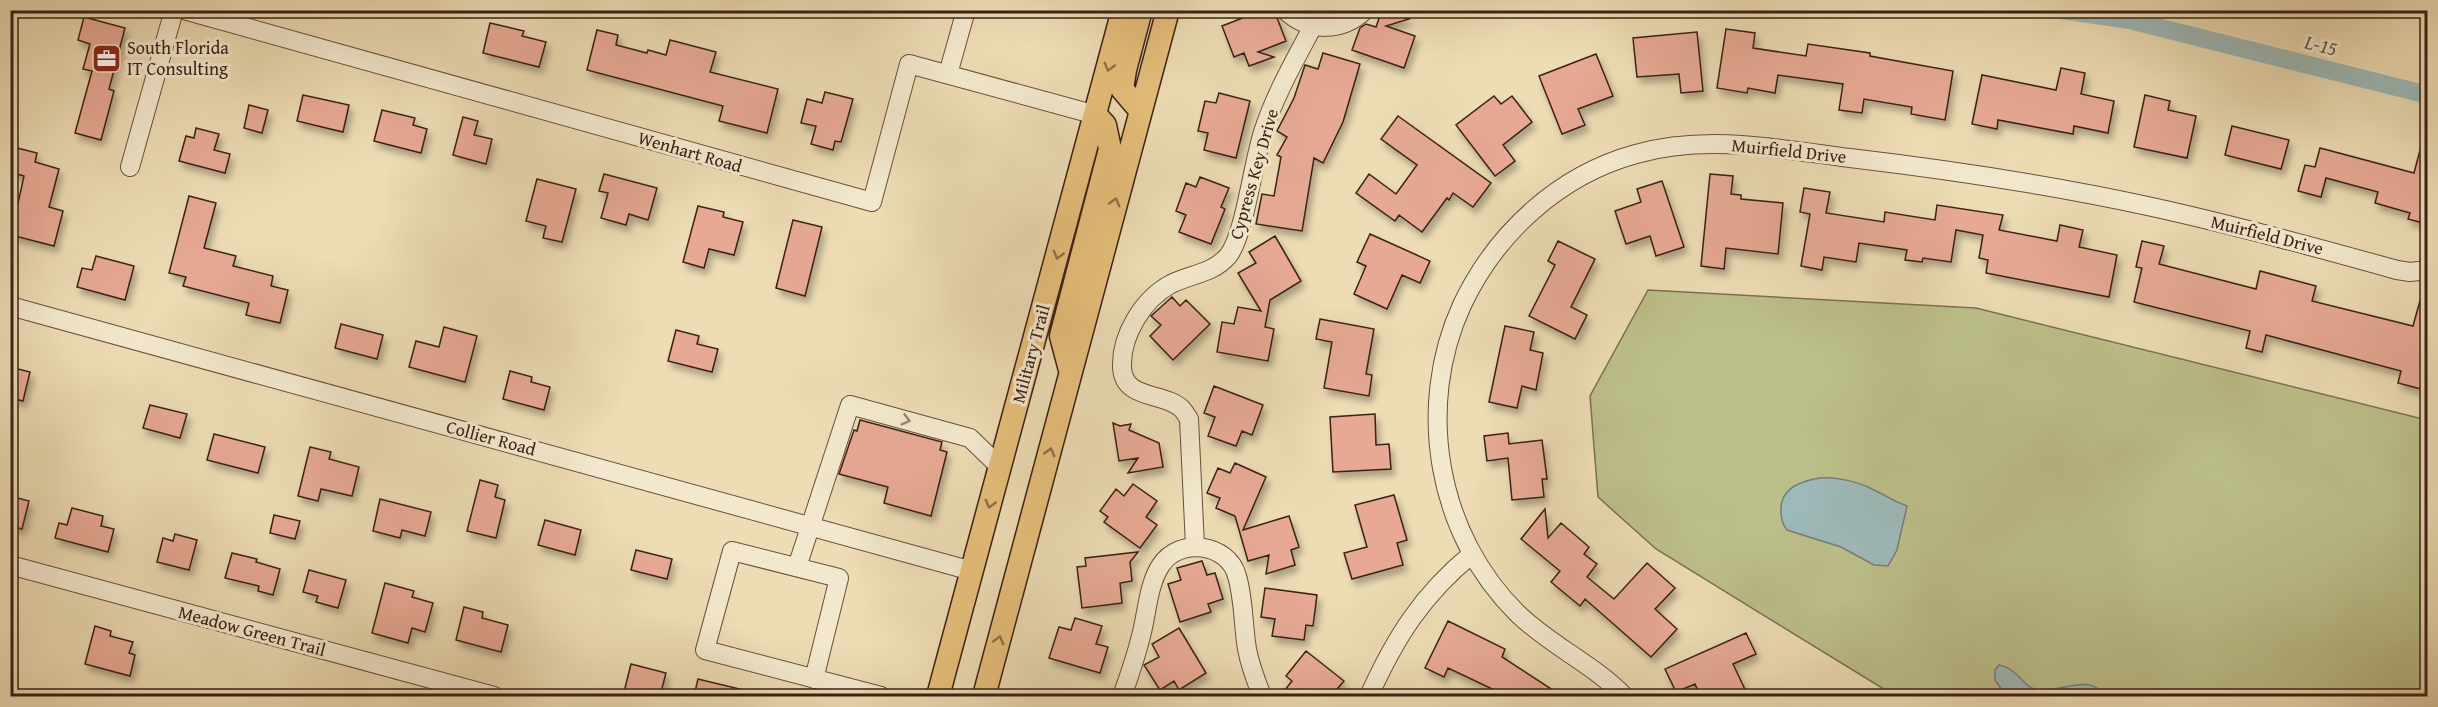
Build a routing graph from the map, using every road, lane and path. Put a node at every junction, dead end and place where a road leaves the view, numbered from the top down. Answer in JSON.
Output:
{"nodes":[{"id":1,"x":174,"y":10,"type":"edge"},
{"id":2,"x":184,"y":10,"type":"edge"},
{"id":3,"x":966,"y":10,"type":"edge"},
{"id":4,"x":1124,"y":10,"type":"edge"},
{"id":5,"x":1141,"y":10,"type":"edge"},
{"id":6,"x":1168,"y":10,"type":"edge"},
{"id":7,"x":1285,"y":10,"type":"edge"},
{"id":8,"x":1365,"y":10,"type":"edge"},
{"id":9,"x":1313,"y":26,"type":"junction"},
{"id":10,"x":948,"y":74,"type":"junction"},
{"id":11,"x":1140,"y":110,"type":"junction"},
{"id":12,"x":1096,"y":114,"type":"junction"},
{"id":13,"x":130,"y":166,"type":"dead end"},
{"id":14,"x":2427,"y":270,"type":"edge"},
{"id":15,"x":10,"y":306,"type":"edge"},
{"id":16,"x":1071,"y":371,"type":"junction"},
{"id":17,"x":1000,"y":467,"type":"junction"},
{"id":18,"x":810,"y":525,"type":"junction"},
{"id":19,"x":1195,"y":546,"type":"junction"},
{"id":20,"x":1472,"y":554,"type":"junction"},
{"id":21,"x":10,"y":565,"type":"edge"},
{"id":22,"x":797,"y":567,"type":"junction"},
{"id":23,"x":972,"y":571,"type":"junction"},
{"id":24,"x":814,"y":679,"type":"junction"},
{"id":25,"x":494,"y":696,"type":"edge"},
{"id":26,"x":881,"y":696,"type":"edge"},
{"id":27,"x":938,"y":696,"type":"edge"},
{"id":28,"x":984,"y":696,"type":"edge"},
{"id":29,"x":1122,"y":696,"type":"edge"},
{"id":30,"x":1262,"y":696,"type":"edge"},
{"id":31,"x":1370,"y":696,"type":"edge"},
{"id":32,"x":1624,"y":696,"type":"edge"}],
"edges":[{"from":1,"to":13,"type":"street"},
{"from":2,"to":10,"type":"street","name":"Wenhart Road"},
{"from":3,"to":10,"type":"street"},
{"from":4,"to":12,"type":"main road","name":"Military Trail","one_way":true},
{"from":5,"to":11,"type":"main road"},
{"from":6,"to":11,"type":"main road"},
{"from":7,"to":9,"type":"street"},
{"from":8,"to":9,"type":"street"},
{"from":9,"to":19,"type":"street","name":"Cypress Key Drive"},
{"from":10,"to":12,"type":"street","name":"Wenhart Road"},
{"from":16,"to":11,"type":"main road","one_way":true},
{"from":12,"to":16,"type":"main road"},
{"from":12,"to":17,"type":"main road","name":"Military Trail","one_way":true},
{"from":14,"to":20,"type":"street","name":"Muirfield Drive"},
{"from":15,"to":18,"type":"street","name":"Collier Road"},
{"from":28,"to":16,"type":"main road","one_way":true},
{"from":18,"to":17,"type":"street","one_way":true},
{"from":17,"to":23,"type":"main road","name":"Military Trail","one_way":true},
{"from":18,"to":22,"type":"street"},
{"from":18,"to":23,"type":"street","name":"Collier Road"},
{"from":19,"to":29,"type":"street"},
{"from":19,"to":30,"type":"street"},
{"from":20,"to":31,"type":"street"},
{"from":20,"to":32,"type":"street","name":"Muirfield Drive"},
{"from":21,"to":25,"type":"street","name":"Meadow Green Trail"},
{"from":22,"to":24,"type":"street"},
{"from":22,"to":24,"type":"street"},
{"from":23,"to":27,"type":"main road","name":"Military Trail"},
{"from":24,"to":26,"type":"street"}]}
